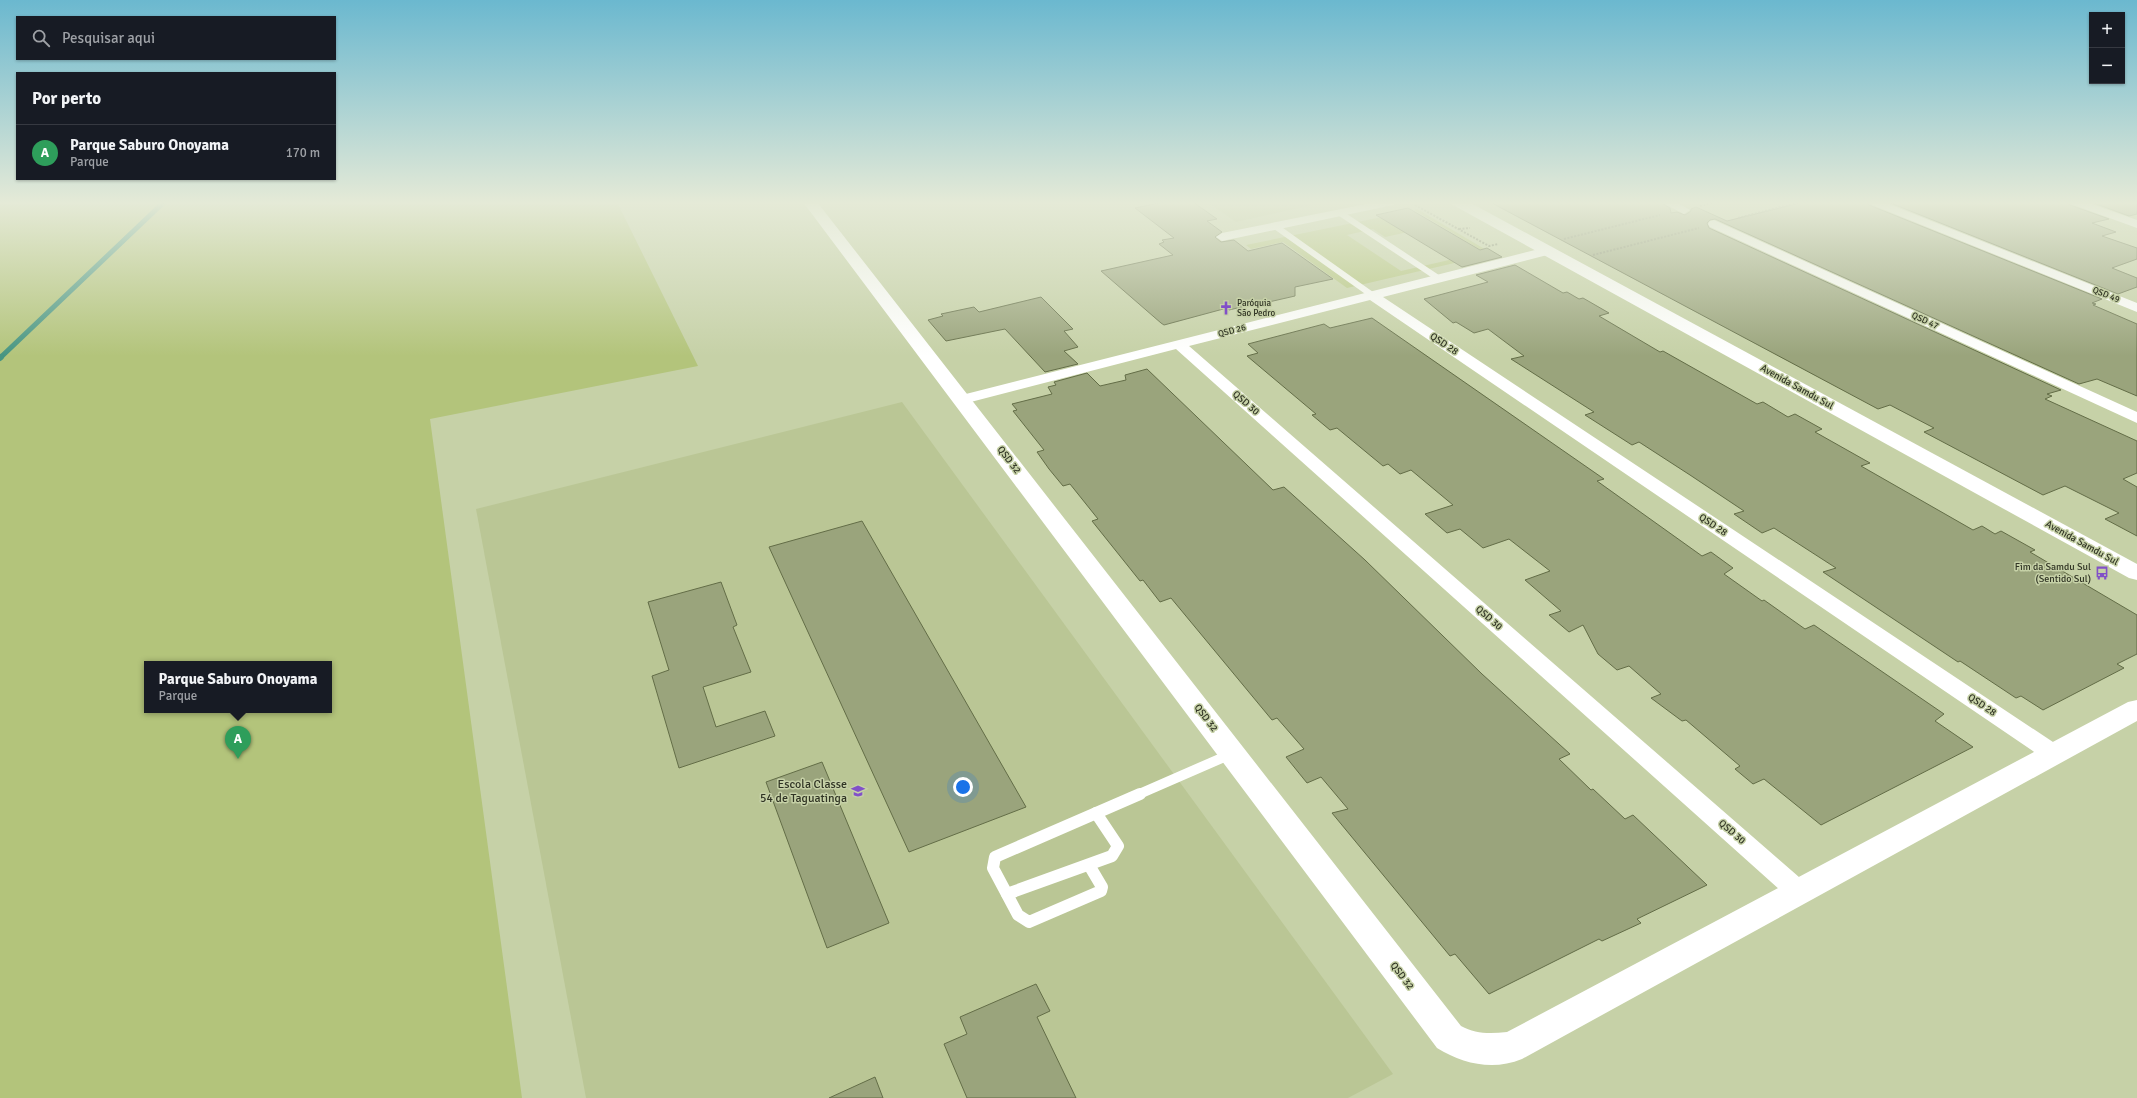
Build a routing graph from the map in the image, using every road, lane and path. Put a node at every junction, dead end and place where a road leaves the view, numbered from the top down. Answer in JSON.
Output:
{"nodes":[{"id":1,"x":850,"y":253,"type":"edge"},
{"id":2,"x":1313,"y":253,"type":"edge"},
{"id":3,"x":1401,"y":253,"type":"edge"},
{"id":4,"x":1528,"y":253,"type":"edge"},
{"id":5,"x":1551,"y":253,"type":"edge"},
{"id":6,"x":1602,"y":253,"type":"edge"},
{"id":7,"x":1778,"y":253,"type":"edge"},
{"id":8,"x":2001,"y":253,"type":"edge"},
{"id":9,"x":1568,"y":262,"type":"junction"},
{"id":10,"x":1438,"y":278,"type":"junction"},
{"id":11,"x":1372,"y":295,"type":"junction"},
{"id":12,"x":2137,"y":308,"type":"edge"},
{"id":13,"x":1180,"y":345,"type":"junction"},
{"id":14,"x":963,"y":400,"type":"junction"},
{"id":15,"x":2137,"y":418,"type":"edge"},
{"id":16,"x":2137,"y":573,"type":"edge"},
{"id":17,"x":2137,"y":709,"type":"edge"},
{"id":18,"x":1232,"y":753,"type":"junction"},
{"id":19,"x":2054,"y":754,"type":"junction"},
{"id":20,"x":1096,"y":813,"type":"junction"},
{"id":21,"x":1089,"y":865,"type":"junction"},
{"id":22,"x":1798,"y":891,"type":"junction"},
{"id":23,"x":1007,"y":894,"type":"junction"}],
"edges":[{"from":1,"to":14,"type":"street","name":"QSD 32"},
{"from":2,"to":11,"type":"lane"},
{"from":3,"to":10,"type":"lane"},
{"from":4,"to":10,"type":"street","name":"QSD 26"},
{"from":5,"to":9,"type":"street","name":"Avenida Samdu Sul"},
{"from":6,"to":9,"type":"path"},
{"from":7,"to":15,"type":"street","name":"QSD 47"},
{"from":8,"to":12,"type":"street","name":"QSD 49"},
{"from":9,"to":16,"type":"street","name":"Avenida Samdu Sul"},
{"from":10,"to":11,"type":"street","name":"QSD 26"},
{"from":11,"to":13,"type":"street","name":"QSD 26"},
{"from":11,"to":19,"type":"street","name":"QSD 28"},
{"from":13,"to":14,"type":"street","name":"QSD 26"},
{"from":13,"to":22,"type":"street","name":"QSD 30"},
{"from":14,"to":18,"type":"street","name":"QSD 32"},
{"from":17,"to":19,"type":"street"},
{"from":18,"to":20,"type":"lane"},
{"from":18,"to":22,"type":"street","name":"QSD 32"},
{"from":19,"to":22,"type":"street"},
{"from":20,"to":21,"type":"lane"},
{"from":20,"to":23,"type":"lane"},
{"from":21,"to":23,"type":"lane"},
{"from":21,"to":23,"type":"lane"}]}
